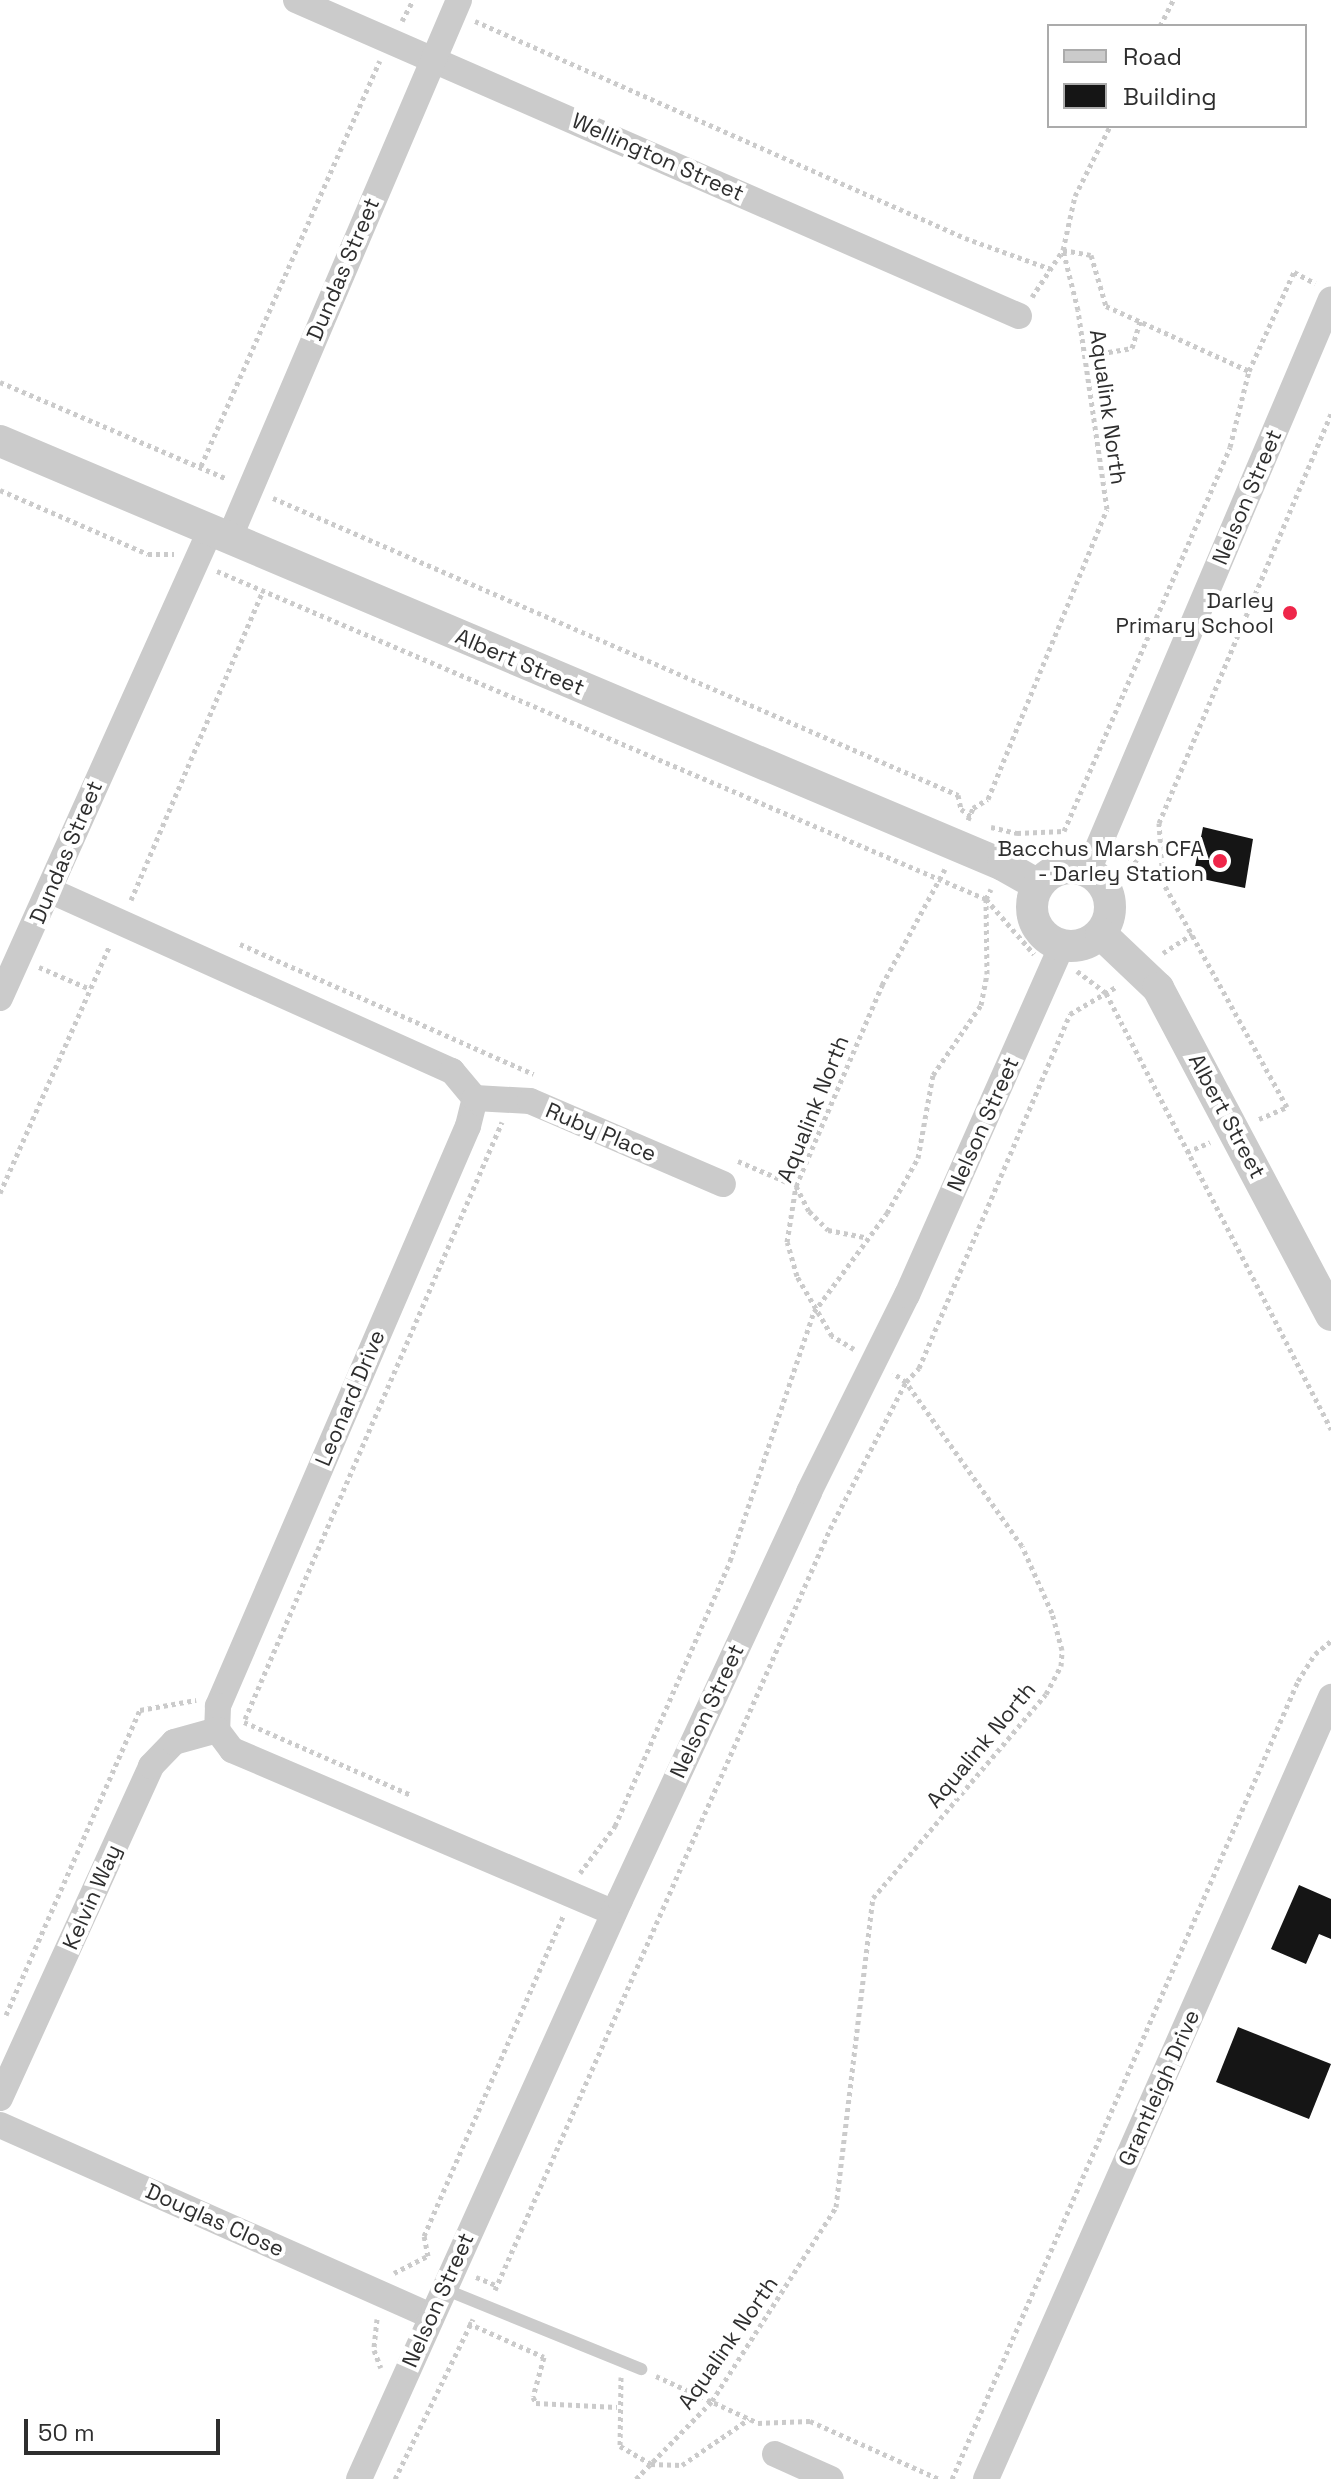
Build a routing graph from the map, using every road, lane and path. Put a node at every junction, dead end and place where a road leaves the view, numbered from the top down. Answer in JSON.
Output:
{"nodes":[{"id":1,"x":296,"y":0,"type":"edge"},
{"id":2,"x":413,"y":0,"type":"edge"},
{"id":3,"x":1173,"y":0,"type":"edge"},
{"id":4,"x":457,"y":5,"type":"edge"},
{"id":5,"x":1161,"y":24,"type":"edge"},
{"id":6,"x":392,"y":41,"type":"junction"},
{"id":7,"x":433,"y":58,"type":"junction"},
{"id":8,"x":1109,"y":128,"type":"edge"},
{"id":9,"x":1063,"y":250,"type":"junction"},
{"id":10,"x":1051,"y":269,"type":"junction"},
{"id":11,"x":1331,"y":290,"type":"edge"},
{"id":12,"x":1331,"y":299,"type":"edge"},
{"id":13,"x":1019,"y":316,"type":"joint"},
{"id":14,"x":1140,"y":321,"type":"junction"},
{"id":15,"x":1085,"y":356,"type":"junction"},
{"id":16,"x":1249,"y":371,"type":"junction"},
{"id":17,"x":0,"y":382,"type":"edge"},
{"id":18,"x":1331,"y":414,"type":"edge"},
{"id":19,"x":0,"y":441,"type":"edge"},
{"id":20,"x":201,"y":466,"type":"junction"},
{"id":21,"x":251,"y":488,"type":"junction"},
{"id":22,"x":0,"y":490,"type":"edge"},
{"id":23,"x":220,"y":535,"type":"junction"},
{"id":24,"x":195,"y":562,"type":"junction"},
{"id":25,"x":263,"y":590,"type":"junction"},
{"id":26,"x":970,"y":816,"type":"junction"},
{"id":27,"x":1017,"y":833,"type":"junction"},
{"id":28,"x":1003,"y":865,"type":"junction"},
{"id":29,"x":1088,"y":871,"type":"junction"},
{"id":30,"x":940,"y":880,"type":"junction"},
{"id":31,"x":1038,"y":885,"type":"junction"},
{"id":32,"x":51,"y":891,"type":"junction"},
{"id":33,"x":133,"y":897,"type":"junction"},
{"id":34,"x":986,"y":899,"type":"junction"},
{"id":35,"x":147,"y":904,"type":"dead end"},
{"id":36,"x":120,"y":923,"type":"junction"},
{"id":37,"x":1101,"y":934,"type":"junction"},
{"id":38,"x":1192,"y":934,"type":"junction"},
{"id":39,"x":234,"y":942,"type":"dead end"},
{"id":40,"x":1059,"y":954,"type":"junction"},
{"id":41,"x":20,"y":959,"type":"junction"},
{"id":42,"x":1139,"y":970,"type":"junction"},
{"id":43,"x":90,"y":989,"type":"junction"},
{"id":44,"x":1,"y":992,"type":"edge"},
{"id":45,"x":1106,"y":993,"type":"junction"},
{"id":46,"x":525,"y":1070,"type":"junction"},
{"id":47,"x":539,"y":1076,"type":"dead end"},
{"id":48,"x":475,"y":1098,"type":"junction"},
{"id":49,"x":513,"y":1100,"type":"junction"},
{"id":50,"x":1235,"y":1129,"type":"junction"},
{"id":51,"x":1187,"y":1152,"type":"junction"},
{"id":52,"x":725,"y":1156,"type":"dead end"},
{"id":53,"x":723,"y":1184,"type":"dead end"},
{"id":54,"x":796,"y":1186,"type":"junction"},
{"id":55,"x":0,"y":1193,"type":"edge"},
{"id":56,"x":865,"y":1237,"type":"junction"},
{"id":57,"x":814,"y":1312,"type":"junction"},
{"id":58,"x":1331,"y":1315,"type":"edge"},
{"id":59,"x":872,"y":1360,"type":"junction"},
{"id":60,"x":906,"y":1382,"type":"junction"},
{"id":61,"x":1331,"y":1429,"type":"edge"},
{"id":62,"x":1331,"y":1641,"type":"edge"},
{"id":63,"x":1331,"y":1697,"type":"edge"},
{"id":64,"x":217,"y":1718,"type":"junction"},
{"id":65,"x":244,"y":1722,"type":"junction"},
{"id":66,"x":419,"y":1799,"type":"dead end"},
{"id":67,"x":566,"y":1863,"type":"dead end"},
{"id":68,"x":580,"y":1869,"type":"junction"},
{"id":69,"x":571,"y":1897,"type":"junction"},
{"id":70,"x":614,"y":1913,"type":"junction"},
{"id":71,"x":0,"y":2029,"type":"edge"},
{"id":72,"x":0,"y":2098,"type":"edge"},
{"id":73,"x":0,"y":2125,"type":"edge"},
{"id":74,"x":393,"y":2274,"type":"dead end"},
{"id":75,"x":497,"y":2285,"type":"dead end"},
{"id":76,"x":443,"y":2288,"type":"junction"},
{"id":77,"x":431,"y":2316,"type":"junction"},
{"id":78,"x":627,"y":2364,"type":"junction"},
{"id":79,"x":641,"y":2369,"type":"joint"},
{"id":80,"x":712,"y":2401,"type":"junction"},
{"id":81,"x":617,"y":2407,"type":"junction"},
{"id":82,"x":749,"y":2419,"type":"junction"},
{"id":83,"x":775,"y":2454,"type":"dead end"},
{"id":84,"x":651,"y":2464,"type":"junction"},
{"id":85,"x":359,"y":2479,"type":"edge"},
{"id":86,"x":395,"y":2479,"type":"edge"},
{"id":87,"x":636,"y":2479,"type":"edge"},
{"id":88,"x":831,"y":2479,"type":"edge"},
{"id":89,"x":939,"y":2479,"type":"edge"},
{"id":90,"x":952,"y":2479,"type":"edge"},
{"id":91,"x":986,"y":2479,"type":"edge"}],
"edges":[{"from":1,"to":6,"type":"street","name":"Wellington Street"},
{"from":2,"to":6,"type":"path"},
{"from":3,"to":5,"type":"path"},
{"from":4,"to":7,"type":"street","name":"Dundas Street"},
{"from":4,"to":10,"type":"path"},
{"from":6,"to":7,"type":"street","name":"Wellington Street"},
{"from":6,"to":20,"type":"path"},
{"from":7,"to":13,"type":"street","name":"Wellington Street"},
{"from":7,"to":21,"type":"street","name":"Dundas Street"},
{"from":8,"to":9,"type":"path","name":"Aqualink North"},
{"from":9,"to":10,"type":"path"},
{"from":9,"to":14,"type":"path"},
{"from":9,"to":15,"type":"path","name":"Aqualink North"},
{"from":10,"to":13,"type":"path"},
{"from":11,"to":16,"type":"path"},
{"from":12,"to":29,"type":"street","name":"Nelson Street"},
{"from":14,"to":15,"type":"path"},
{"from":14,"to":16,"type":"path"},
{"from":15,"to":26,"type":"path","name":"Aqualink North"},
{"from":16,"to":27,"type":"path"},
{"from":17,"to":20,"type":"path"},
{"from":18,"to":38,"type":"path"},
{"from":19,"to":23,"type":"street","name":"Albert Street"},
{"from":20,"to":21,"type":"path"},
{"from":21,"to":23,"type":"street","name":"Dundas Street"},
{"from":21,"to":26,"type":"path"},
{"from":22,"to":24,"type":"path"},
{"from":23,"to":24,"type":"street","name":"Dundas Street"},
{"from":23,"to":28,"type":"street","name":"Albert Street"},
{"from":24,"to":25,"type":"path"},
{"from":24,"to":32,"type":"street","name":"Dundas Street"},
{"from":25,"to":30,"type":"path"},
{"from":25,"to":33,"type":"path"},
{"from":26,"to":27,"type":"path"},
{"from":27,"to":28,"type":"path"},
{"from":28,"to":31,"type":"street","name":"Albert Street"},
{"from":28,"to":34,"type":"path"},
{"from":29,"to":31,"type":"street"},
{"from":29,"to":37,"type":"street"},
{"from":30,"to":34,"type":"path"},
{"from":30,"to":54,"type":"path","name":"Aqualink North"},
{"from":31,"to":40,"type":"street"},
{"from":32,"to":36,"type":"street"},
{"from":32,"to":41,"type":"street","name":"Dundas Street"},
{"from":33,"to":35,"type":"path"},
{"from":33,"to":36,"type":"path"},
{"from":34,"to":40,"type":"path"},
{"from":34,"to":56,"type":"path"},
{"from":36,"to":43,"type":"path"},
{"from":36,"to":48,"type":"street"},
{"from":37,"to":40,"type":"street"},
{"from":37,"to":42,"type":"street","name":"Albert Street"},
{"from":38,"to":42,"type":"path"},
{"from":38,"to":50,"type":"path"},
{"from":39,"to":46,"type":"path"},
{"from":40,"to":45,"type":"path"},
{"from":40,"to":59,"type":"street","name":"Nelson Street"},
{"from":41,"to":43,"type":"path"},
{"from":41,"to":44,"type":"street","name":"Dundas Street"},
{"from":42,"to":45,"type":"path"},
{"from":42,"to":50,"type":"street","name":"Albert Street"},
{"from":43,"to":55,"type":"path"},
{"from":45,"to":51,"type":"path"},
{"from":45,"to":60,"type":"path"},
{"from":46,"to":47,"type":"path"},
{"from":46,"to":49,"type":"path"},
{"from":48,"to":49,"type":"street","name":"Ruby Place"},
{"from":48,"to":64,"type":"street","name":"Leonard Drive"},
{"from":49,"to":53,"type":"street","name":"Ruby Place"},
{"from":49,"to":65,"type":"path"},
{"from":50,"to":51,"type":"path"},
{"from":50,"to":58,"type":"street","name":"Albert Street"},
{"from":51,"to":61,"type":"path"},
{"from":52,"to":54,"type":"path"},
{"from":54,"to":56,"type":"path"},
{"from":54,"to":57,"type":"path","name":"Aqualink North"},
{"from":56,"to":57,"type":"path"},
{"from":57,"to":59,"type":"path","name":"Aqualink North"},
{"from":57,"to":68,"type":"path"},
{"from":59,"to":60,"type":"path","name":"Aqualink North"},
{"from":59,"to":70,"type":"street","name":"Nelson Street"},
{"from":60,"to":75,"type":"path"},
{"from":60,"to":80,"type":"path","name":"Aqualink North"},
{"from":62,"to":90,"type":"path"},
{"from":63,"to":91,"type":"street","name":"Grantleigh Drive"},
{"from":64,"to":65,"type":"path"},
{"from":64,"to":69,"type":"street"},
{"from":64,"to":71,"type":"path"},
{"from":64,"to":72,"type":"street","name":"Kelvin Way"},
{"from":65,"to":66,"type":"path"},
{"from":67,"to":68,"type":"path"},
{"from":68,"to":69,"type":"path"},
{"from":69,"to":70,"type":"street"},
{"from":69,"to":74,"type":"path"},
{"from":70,"to":76,"type":"street","name":"Nelson Street"},
{"from":73,"to":77,"type":"street","name":"Douglas Close"},
{"from":76,"to":77,"type":"street","name":"Nelson Street"},
{"from":76,"to":78,"type":"lane"},
{"from":77,"to":85,"type":"street","name":"Nelson Street"},
{"from":78,"to":79,"type":"lane"},
{"from":78,"to":81,"type":"path"},
{"from":79,"to":80,"type":"path"},
{"from":80,"to":82,"type":"path"},
{"from":80,"to":84,"type":"path","name":"Aqualink North"},
{"from":81,"to":84,"type":"path"},
{"from":81,"to":86,"type":"path"},
{"from":82,"to":84,"type":"path"},
{"from":82,"to":89,"type":"path"},
{"from":83,"to":88,"type":"street"},
{"from":84,"to":87,"type":"path","name":"Aqualink North"}]}
